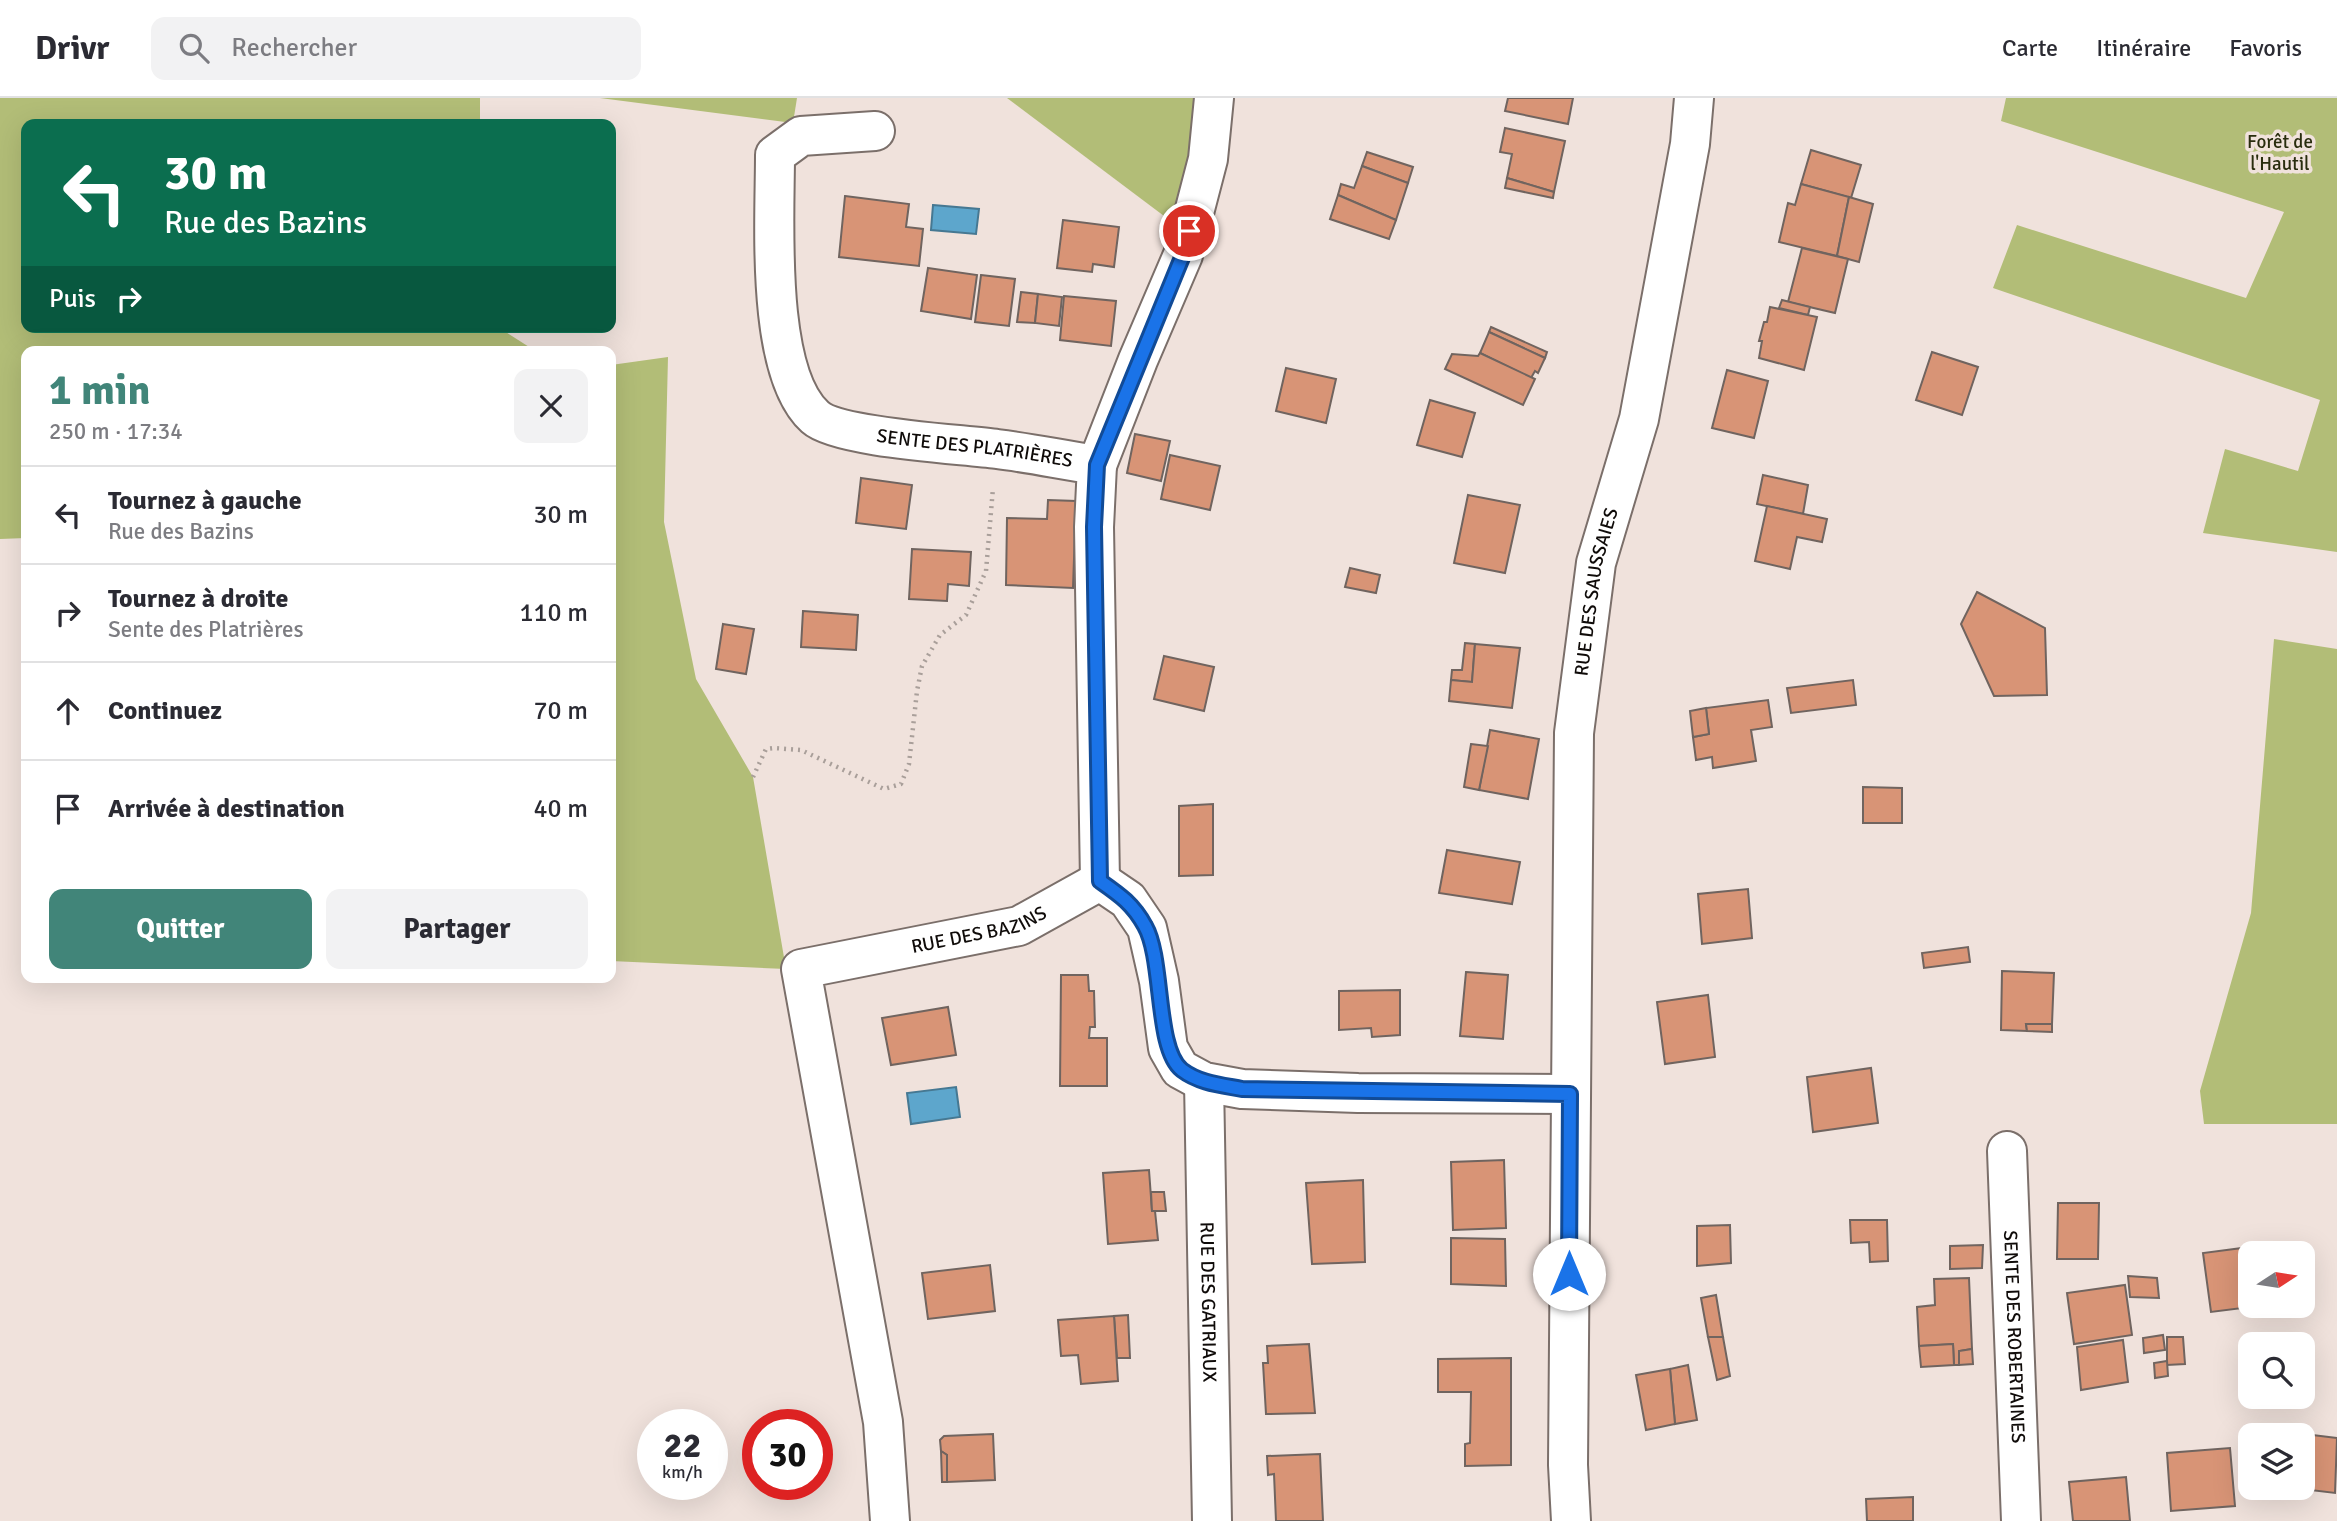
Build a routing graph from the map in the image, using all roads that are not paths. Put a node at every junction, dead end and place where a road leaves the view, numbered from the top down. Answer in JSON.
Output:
{"nodes":[{"id":1,"x":1214,"y":98,"type":"edge"},
{"id":2,"x":1694,"y":98,"type":"edge"},
{"id":3,"x":875,"y":131,"type":"dead end"},
{"id":4,"x":1097,"y":465,"type":"junction"},
{"id":5,"x":1100,"y":881,"type":"junction"},
{"id":6,"x":1204,"y":1082,"type":"junction"},
{"id":7,"x":1570,"y":1094,"type":"junction"},
{"id":8,"x":2007,"y":1151,"type":"dead end"},
{"id":9,"x":890,"y":1521,"type":"edge"},
{"id":10,"x":1212,"y":1521,"type":"edge"},
{"id":11,"x":1571,"y":1521,"type":"edge"},
{"id":12,"x":2021,"y":1521,"type":"edge"}],
"edges":[{"from":1,"to":4,"type":"street"},
{"from":2,"to":7,"type":"street","name":"RUE DES SAUSSAIES"},
{"from":3,"to":4,"type":"street","name":"SENTE DES PLATRIÈRES"},
{"from":4,"to":5,"type":"street","name":"SENTE DES PLATRIÈRES"},
{"from":5,"to":6,"type":"street"},
{"from":5,"to":9,"type":"street","name":"RUE DES BAZINS"},
{"from":6,"to":7,"type":"street"},
{"from":6,"to":10,"type":"street","name":"RUE DES GATRIAUX"},
{"from":7,"to":11,"type":"street","name":"RUE DES SAUSSAIES"},
{"from":8,"to":12,"type":"street","name":"SENTE DES ROBERTAINES"}]}
